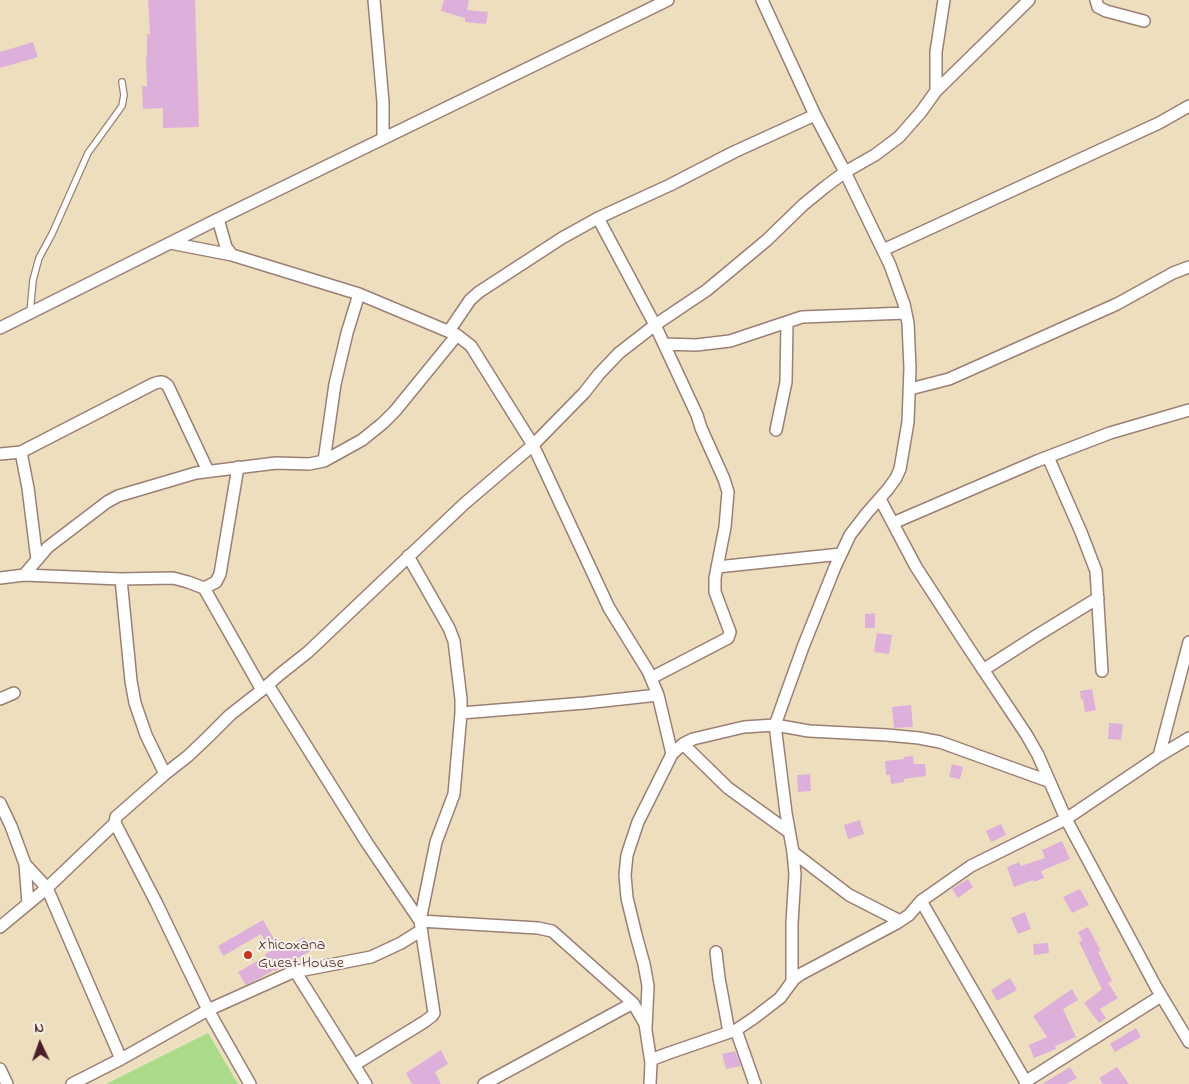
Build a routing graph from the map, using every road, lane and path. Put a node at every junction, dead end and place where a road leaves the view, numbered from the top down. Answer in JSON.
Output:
{"nodes":[{"id":1,"x":374,"y":0,"type":"edge"},
{"id":2,"x":668,"y":0,"type":"edge"},
{"id":3,"x":762,"y":0,"type":"edge"},
{"id":4,"x":944,"y":0,"type":"edge"},
{"id":5,"x":1029,"y":0,"type":"edge"},
{"id":6,"x":1096,"y":0,"type":"edge"},
{"id":7,"x":1144,"y":21,"type":"dead end"},
{"id":8,"x":122,"y":82,"type":"dead end"},
{"id":9,"x":936,"y":91,"type":"junction"},
{"id":10,"x":1189,"y":106,"type":"edge"},
{"id":11,"x":815,"y":115,"type":"junction"},
{"id":12,"x":383,"y":138,"type":"junction"},
{"id":13,"x":845,"y":172,"type":"junction"},
{"id":14,"x":598,"y":218,"type":"junction"},
{"id":15,"x":218,"y":219,"type":"junction"},
{"id":16,"x":170,"y":243,"type":"junction"},
{"id":17,"x":883,"y":250,"type":"junction"},
{"id":18,"x":232,"y":255,"type":"junction"},
{"id":19,"x":1189,"y":268,"type":"edge"},
{"id":20,"x":359,"y":294,"type":"junction"},
{"id":21,"x":30,"y":313,"type":"junction"},
{"id":22,"x":906,"y":313,"type":"junction"},
{"id":23,"x":787,"y":322,"type":"junction"},
{"id":24,"x":655,"y":325,"type":"junction"},
{"id":25,"x":0,"y":328,"type":"edge"},
{"id":26,"x":453,"y":333,"type":"junction"},
{"id":27,"x":664,"y":344,"type":"junction"},
{"id":28,"x":910,"y":389,"type":"junction"},
{"id":29,"x":1189,"y":410,"type":"edge"},
{"id":30,"x":776,"y":430,"type":"dead end"},
{"id":31,"x":533,"y":445,"type":"junction"},
{"id":32,"x":21,"y":452,"type":"junction"},
{"id":33,"x":0,"y":454,"type":"edge"},
{"id":34,"x":1048,"y":457,"type":"junction"},
{"id":35,"x":324,"y":461,"type":"junction"},
{"id":36,"x":238,"y":468,"type":"junction"},
{"id":37,"x":208,"y":471,"type":"junction"},
{"id":38,"x":880,"y":500,"type":"junction"},
{"id":39,"x":893,"y":523,"type":"junction"},
{"id":40,"x":841,"y":554,"type":"junction"},
{"id":41,"x":408,"y":556,"type":"junction"},
{"id":42,"x":37,"y":560,"type":"junction"},
{"id":43,"x":717,"y":567,"type":"junction"},
{"id":44,"x":24,"y":575,"type":"junction"},
{"id":45,"x":0,"y":578,"type":"edge"},
{"id":46,"x":121,"y":579,"type":"junction"},
{"id":47,"x":204,"y":588,"type":"junction"},
{"id":48,"x":1098,"y":598,"type":"junction"},
{"id":49,"x":1189,"y":642,"type":"edge"},
{"id":50,"x":983,"y":670,"type":"junction"},
{"id":51,"x":1102,"y":670,"type":"dead end"},
{"id":52,"x":651,"y":678,"type":"junction"},
{"id":53,"x":265,"y":687,"type":"junction"},
{"id":54,"x":14,"y":693,"type":"dead end"},
{"id":55,"x":658,"y":695,"type":"junction"},
{"id":56,"x":0,"y":699,"type":"edge"},
{"id":57,"x":462,"y":713,"type":"junction"},
{"id":58,"x":776,"y":725,"type":"junction"},
{"id":59,"x":1189,"y":738,"type":"edge"},
{"id":60,"x":683,"y":744,"type":"junction"},
{"id":61,"x":672,"y":754,"type":"junction"},
{"id":62,"x":1159,"y":756,"type":"junction"},
{"id":63,"x":165,"y":774,"type":"junction"},
{"id":64,"x":1048,"y":781,"type":"junction"},
{"id":65,"x":0,"y":803,"type":"edge"},
{"id":66,"x":1066,"y":819,"type":"junction"},
{"id":67,"x":115,"y":823,"type":"junction"},
{"id":68,"x":789,"y":832,"type":"junction"},
{"id":69,"x":793,"y":852,"type":"junction"},
{"id":70,"x":25,"y":864,"type":"junction"},
{"id":71,"x":47,"y":888,"type":"junction"},
{"id":72,"x":921,"y":901,"type":"junction"},
{"id":73,"x":28,"y":904,"type":"junction"},
{"id":74,"x":900,"y":921,"type":"junction"},
{"id":75,"x":421,"y":926,"type":"junction"},
{"id":76,"x":0,"y":927,"type":"edge"},
{"id":77,"x":716,"y":952,"type":"dead end"},
{"id":78,"x":295,"y":971,"type":"junction"},
{"id":79,"x":792,"y":982,"type":"junction"},
{"id":80,"x":1161,"y":996,"type":"junction"},
{"id":81,"x":633,"y":1003,"type":"junction"},
{"id":82,"x":208,"y":1010,"type":"junction"},
{"id":83,"x":646,"y":1028,"type":"junction"},
{"id":84,"x":733,"y":1031,"type":"junction"},
{"id":85,"x":1189,"y":1042,"type":"edge"},
{"id":86,"x":121,"y":1059,"type":"junction"},
{"id":87,"x":650,"y":1063,"type":"junction"},
{"id":88,"x":354,"y":1065,"type":"junction"},
{"id":89,"x":0,"y":1069,"type":"edge"},
{"id":90,"x":1026,"y":1083,"type":"edge"},
{"id":91,"x":7,"y":1084,"type":"edge"},
{"id":92,"x":72,"y":1084,"type":"edge"},
{"id":93,"x":250,"y":1084,"type":"edge"},
{"id":94,"x":366,"y":1084,"type":"edge"},
{"id":95,"x":484,"y":1084,"type":"edge"},
{"id":96,"x":650,"y":1084,"type":"edge"},
{"id":97,"x":755,"y":1084,"type":"edge"}],
"edges":[{"from":1,"to":12,"type":"street"},
{"from":2,"to":12,"type":"street"},
{"from":3,"to":11,"type":"street"},
{"from":4,"to":9,"type":"street"},
{"from":5,"to":9,"type":"street"},
{"from":6,"to":7,"type":"street"},
{"from":8,"to":21,"type":"lane"},
{"from":9,"to":13,"type":"street"},
{"from":10,"to":17,"type":"street"},
{"from":11,"to":13,"type":"street"},
{"from":11,"to":14,"type":"street"},
{"from":12,"to":15,"type":"street"},
{"from":13,"to":17,"type":"street"},
{"from":13,"to":24,"type":"street"},
{"from":14,"to":24,"type":"street"},
{"from":14,"to":26,"type":"street"},
{"from":15,"to":16,"type":"street"},
{"from":15,"to":18,"type":"street"},
{"from":16,"to":18,"type":"street"},
{"from":16,"to":21,"type":"street"},
{"from":17,"to":22,"type":"street"},
{"from":18,"to":20,"type":"street"},
{"from":19,"to":28,"type":"street"},
{"from":20,"to":26,"type":"street"},
{"from":20,"to":35,"type":"street"},
{"from":21,"to":25,"type":"street"},
{"from":22,"to":23,"type":"street"},
{"from":22,"to":28,"type":"street"},
{"from":23,"to":27,"type":"street"},
{"from":23,"to":30,"type":"street"},
{"from":24,"to":27,"type":"street"},
{"from":24,"to":31,"type":"street"},
{"from":26,"to":31,"type":"street"},
{"from":26,"to":35,"type":"street"},
{"from":27,"to":43,"type":"street"},
{"from":28,"to":38,"type":"street"},
{"from":29,"to":34,"type":"street"},
{"from":31,"to":41,"type":"street"},
{"from":31,"to":52,"type":"street"},
{"from":32,"to":33,"type":"street"},
{"from":32,"to":37,"type":"street"},
{"from":32,"to":42,"type":"street"},
{"from":34,"to":39,"type":"street"},
{"from":34,"to":48,"type":"street"},
{"from":35,"to":36,"type":"street"},
{"from":36,"to":37,"type":"street"},
{"from":36,"to":47,"type":"street"},
{"from":37,"to":42,"type":"street"},
{"from":38,"to":39,"type":"street"},
{"from":38,"to":40,"type":"street"},
{"from":39,"to":50,"type":"street"},
{"from":40,"to":43,"type":"street"},
{"from":40,"to":58,"type":"street"},
{"from":41,"to":53,"type":"street"},
{"from":41,"to":57,"type":"street"},
{"from":42,"to":44,"type":"street"},
{"from":43,"to":52,"type":"street"},
{"from":44,"to":45,"type":"street"},
{"from":44,"to":46,"type":"street"},
{"from":46,"to":47,"type":"street"},
{"from":46,"to":63,"type":"street"},
{"from":47,"to":53,"type":"street"},
{"from":48,"to":50,"type":"street"},
{"from":48,"to":51,"type":"street"},
{"from":49,"to":62,"type":"street"},
{"from":50,"to":64,"type":"street"},
{"from":52,"to":55,"type":"street"},
{"from":53,"to":63,"type":"street"},
{"from":53,"to":75,"type":"street"},
{"from":54,"to":56,"type":"street"},
{"from":55,"to":57,"type":"street"},
{"from":55,"to":61,"type":"street"},
{"from":57,"to":75,"type":"street"},
{"from":58,"to":60,"type":"street"},
{"from":58,"to":64,"type":"street"},
{"from":58,"to":68,"type":"street"},
{"from":59,"to":62,"type":"street"},
{"from":60,"to":61,"type":"street"},
{"from":60,"to":68,"type":"street"},
{"from":61,"to":83,"type":"street"},
{"from":62,"to":66,"type":"street"},
{"from":63,"to":67,"type":"street"},
{"from":64,"to":66,"type":"street"},
{"from":65,"to":70,"type":"street"},
{"from":66,"to":72,"type":"street"},
{"from":66,"to":80,"type":"street"},
{"from":67,"to":71,"type":"street"},
{"from":67,"to":82,"type":"street"},
{"from":68,"to":69,"type":"street"},
{"from":69,"to":74,"type":"street"},
{"from":69,"to":79,"type":"street"},
{"from":70,"to":71,"type":"street"},
{"from":70,"to":73,"type":"street"},
{"from":71,"to":73,"type":"street"},
{"from":71,"to":86,"type":"street"},
{"from":72,"to":74,"type":"street"},
{"from":72,"to":90,"type":"street"},
{"from":73,"to":76,"type":"street"},
{"from":74,"to":79,"type":"street"},
{"from":75,"to":78,"type":"street"},
{"from":75,"to":81,"type":"street"},
{"from":75,"to":88,"type":"street"},
{"from":77,"to":84,"type":"street"},
{"from":78,"to":82,"type":"street"},
{"from":78,"to":88,"type":"street"},
{"from":79,"to":84,"type":"street"},
{"from":80,"to":85,"type":"street"},
{"from":80,"to":90,"type":"street"},
{"from":81,"to":83,"type":"street"},
{"from":81,"to":95,"type":"street"},
{"from":82,"to":86,"type":"street"},
{"from":82,"to":93,"type":"street"},
{"from":83,"to":87,"type":"street"},
{"from":84,"to":87,"type":"street"},
{"from":84,"to":97,"type":"street"},
{"from":86,"to":92,"type":"street"},
{"from":87,"to":96,"type":"street"},
{"from":88,"to":94,"type":"street"},
{"from":89,"to":91,"type":"street"}]}
